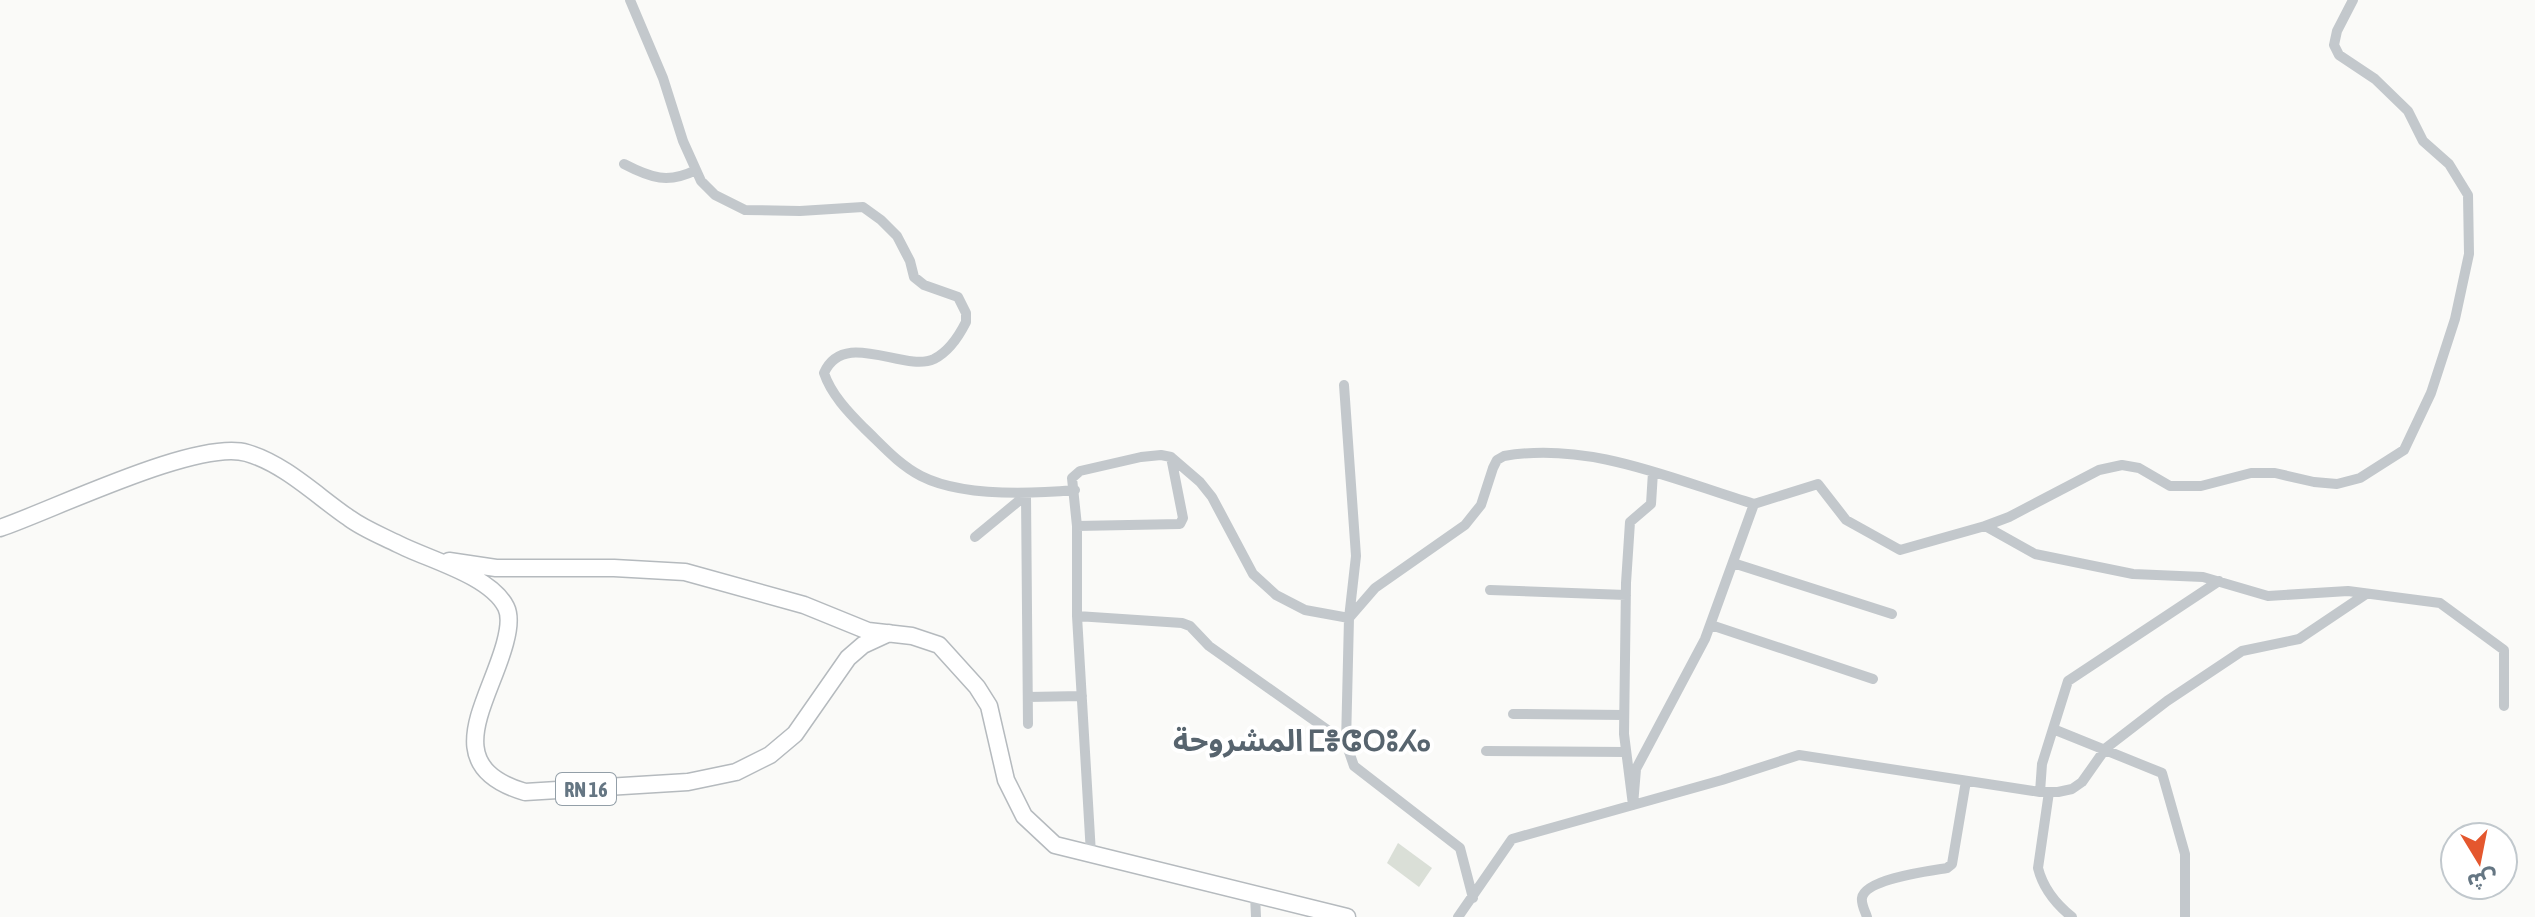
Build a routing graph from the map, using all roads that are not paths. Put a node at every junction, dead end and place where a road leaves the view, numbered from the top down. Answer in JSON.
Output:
{"nodes":[{"id":1,"x":630,"y":0,"type":"edge"},
{"id":2,"x":2353,"y":0,"type":"edge"},
{"id":3,"x":624,"y":164,"type":"dead end"},
{"id":4,"x":696,"y":170,"type":"junction"},
{"id":5,"x":1344,"y":385,"type":"dead end"},
{"id":6,"x":1171,"y":457,"type":"junction"},
{"id":7,"x":1653,"y":472,"type":"junction"},
{"id":8,"x":1075,"y":490,"type":"junction"},
{"id":9,"x":1026,"y":495,"type":"junction"},
{"id":10,"x":1754,"y":504,"type":"junction"},
{"id":11,"x":1077,"y":526,"type":"junction"},
{"id":12,"x":1985,"y":526,"type":"junction"},
{"id":13,"x":0,"y":528,"type":"edge"},
{"id":14,"x":975,"y":537,"type":"dead end"},
{"id":15,"x":439,"y":560,"type":"junction"},
{"id":16,"x":1733,"y":563,"type":"junction"},
{"id":17,"x":2219,"y":581,"type":"junction"},
{"id":18,"x":1490,"y":590,"type":"dead end"},
{"id":19,"x":2366,"y":594,"type":"junction"},
{"id":20,"x":1626,"y":595,"type":"junction"},
{"id":21,"x":1892,"y":614,"type":"dead end"},
{"id":22,"x":1077,"y":616,"type":"junction"},
{"id":23,"x":1349,"y":618,"type":"junction"},
{"id":24,"x":1711,"y":625,"type":"junction"},
{"id":25,"x":889,"y":633,"type":"junction"},
{"id":26,"x":1873,"y":679,"type":"dead end"},
{"id":27,"x":1082,"y":696,"type":"junction"},
{"id":28,"x":1028,"y":697,"type":"junction"},
{"id":29,"x":2504,"y":706,"type":"dead end"},
{"id":30,"x":1513,"y":714,"type":"dead end"},
{"id":31,"x":1624,"y":715,"type":"junction"},
{"id":32,"x":1028,"y":724,"type":"dead end"},
{"id":33,"x":2053,"y":729,"type":"junction"},
{"id":34,"x":1346,"y":743,"type":"junction"},
{"id":35,"x":2106,"y":748,"type":"junction"},
{"id":36,"x":1486,"y":751,"type":"dead end"},
{"id":37,"x":1626,"y":752,"type":"junction"},
{"id":38,"x":1966,"y":781,"type":"junction"},
{"id":39,"x":2044,"y":792,"type":"junction"},
{"id":40,"x":1633,"y":805,"type":"junction"},
{"id":41,"x":1091,"y":854,"type":"junction"},
{"id":42,"x":1255,"y":895,"type":"junction"},
{"id":43,"x":1473,"y":898,"type":"junction"},
{"id":44,"x":1321,"y":914,"type":"edge"},
{"id":45,"x":1256,"y":917,"type":"edge"},
{"id":46,"x":1347,"y":917,"type":"edge"},
{"id":47,"x":1458,"y":917,"type":"edge"},
{"id":48,"x":1867,"y":917,"type":"edge"},
{"id":49,"x":2072,"y":917,"type":"edge"},
{"id":50,"x":2185,"y":917,"type":"edge"}],
"edges":[{"from":1,"to":4,"type":"street"},
{"from":2,"to":12,"type":"street"},
{"from":3,"to":4,"type":"street"},
{"from":4,"to":9,"type":"street"},
{"from":5,"to":23,"type":"street"},
{"from":6,"to":8,"type":"street"},
{"from":6,"to":11,"type":"street"},
{"from":6,"to":23,"type":"street"},
{"from":7,"to":10,"type":"street"},
{"from":7,"to":20,"type":"street"},
{"from":7,"to":23,"type":"street"},
{"from":8,"to":9,"type":"street"},
{"from":8,"to":11,"type":"street"},
{"from":9,"to":14,"type":"street"},
{"from":9,"to":28,"type":"street"},
{"from":10,"to":12,"type":"street"},
{"from":10,"to":16,"type":"street"},
{"from":11,"to":22,"type":"street"},
{"from":12,"to":17,"type":"street"},
{"from":13,"to":15,"type":"main road","number":"RN 16"},
{"from":15,"to":25,"type":"main road","number":"RN 16"},
{"from":15,"to":25,"type":"main road","number":"RN 16"},
{"from":16,"to":21,"type":"street"},
{"from":16,"to":24,"type":"street"},
{"from":17,"to":19,"type":"street"},
{"from":17,"to":33,"type":"street"},
{"from":18,"to":20,"type":"street"},
{"from":19,"to":29,"type":"street"},
{"from":19,"to":35,"type":"street"},
{"from":20,"to":31,"type":"street"},
{"from":22,"to":27,"type":"street"},
{"from":22,"to":34,"type":"street"},
{"from":23,"to":34,"type":"street"},
{"from":24,"to":26,"type":"street"},
{"from":24,"to":40,"type":"street"},
{"from":25,"to":41,"type":"main road","number":"RN 16"},
{"from":27,"to":28,"type":"street"},
{"from":27,"to":41,"type":"street"},
{"from":28,"to":32,"type":"street"},
{"from":30,"to":31,"type":"street"},
{"from":31,"to":37,"type":"street"},
{"from":33,"to":35,"type":"street"},
{"from":33,"to":39,"type":"street"},
{"from":34,"to":43,"type":"street"},
{"from":35,"to":39,"type":"street"},
{"from":35,"to":50,"type":"street"},
{"from":36,"to":37,"type":"street"},
{"from":37,"to":40,"type":"street"},
{"from":38,"to":39,"type":"street"},
{"from":38,"to":40,"type":"street"},
{"from":38,"to":48,"type":"street"},
{"from":39,"to":49,"type":"street"},
{"from":40,"to":43,"type":"street"},
{"from":41,"to":42,"type":"main road","number":"RN 16"},
{"from":42,"to":44,"type":"main road","number":"RN 16"},
{"from":42,"to":45,"type":"street"},
{"from":43,"to":47,"type":"street"},
{"from":44,"to":46,"type":"main road","number":"RN 16"}]}
